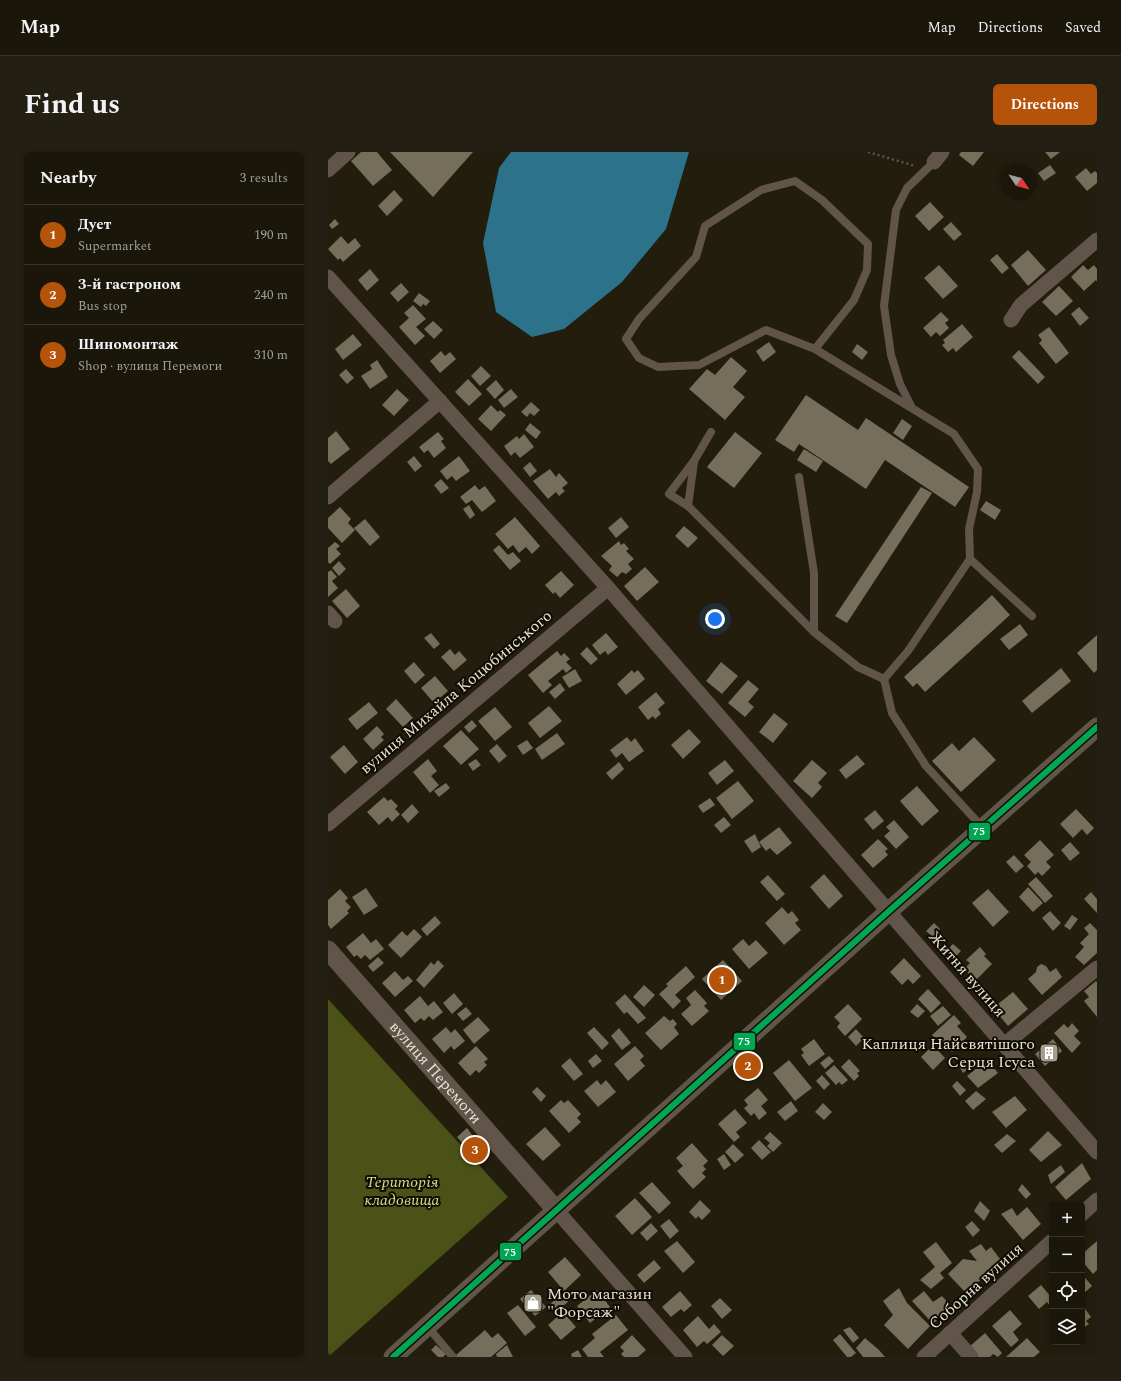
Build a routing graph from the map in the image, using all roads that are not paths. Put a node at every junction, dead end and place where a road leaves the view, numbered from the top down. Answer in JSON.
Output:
{"nodes":[{"id":1,"x":348,"y":152,"type":"edge"},
{"id":2,"x":938,"y":157,"type":"edge"},
{"id":3,"x":328,"y":170,"type":"edge"},
{"id":4,"x":1097,"y":240,"type":"edge"},
{"id":5,"x":328,"y":277,"type":"edge"},
{"id":6,"x":1011,"y":320,"type":"dead end"},
{"id":7,"x":815,"y":348,"type":"junction"},
{"id":8,"x":440,"y":401,"type":"junction"},
{"id":9,"x":911,"y":407,"type":"junction"},
{"id":10,"x":711,"y":432,"type":"dead end"},
{"id":11,"x":694,"y":461,"type":"junction"},
{"id":12,"x":799,"y":477,"type":"dead end"},
{"id":13,"x":328,"y":497,"type":"edge"},
{"id":14,"x":688,"y":506,"type":"junction"},
{"id":15,"x":970,"y":559,"type":"junction"},
{"id":16,"x":608,"y":588,"type":"junction"},
{"id":17,"x":1032,"y":616,"type":"dead end"},
{"id":18,"x":814,"y":632,"type":"junction"},
{"id":19,"x":884,"y":679,"type":"junction"},
{"id":20,"x":1097,"y":727,"type":"edge"},
{"id":21,"x":328,"y":824,"type":"edge"},
{"id":22,"x":983,"y":828,"type":"junction"},
{"id":23,"x":889,"y":911,"type":"junction"},
{"id":24,"x":328,"y":950,"type":"edge"},
{"id":25,"x":1097,"y":968,"type":"edge"},
{"id":26,"x":1004,"y":1045,"type":"junction"},
{"id":27,"x":1097,"y":1152,"type":"edge"},
{"id":28,"x":1097,"y":1200,"type":"edge"},
{"id":29,"x":557,"y":1211,"type":"junction"},
{"id":30,"x":1085,"y":1211,"type":"edge"},
{"id":31,"x":1049,"y":1244,"type":"edge"},
{"id":32,"x":427,"y":1326,"type":"junction"},
{"id":33,"x":950,"y":1334,"type":"junction"},
{"id":34,"x":393,"y":1357,"type":"edge"},
{"id":35,"x":453,"y":1357,"type":"edge"},
{"id":36,"x":685,"y":1357,"type":"edge"},
{"id":37,"x":924,"y":1357,"type":"edge"},
{"id":38,"x":970,"y":1357,"type":"edge"}],
"edges":[{"from":1,"to":3,"type":"street"},
{"from":2,"to":9,"type":"lane"},
{"from":4,"to":6,"type":"street"},
{"from":5,"to":8,"type":"street","name":"Житня вулиця"},
{"from":7,"to":7,"type":"lane"},
{"from":7,"to":9,"type":"lane"},
{"from":8,"to":13,"type":"street"},
{"from":8,"to":16,"type":"street","name":"Житня вулиця"},
{"from":9,"to":15,"type":"lane"},
{"from":10,"to":11,"type":"lane"},
{"from":11,"to":14,"type":"lane"},
{"from":11,"to":14,"type":"lane"},
{"from":12,"to":18,"type":"lane"},
{"from":14,"to":18,"type":"lane"},
{"from":15,"to":17,"type":"lane"},
{"from":15,"to":19,"type":"lane"},
{"from":16,"to":21,"type":"street","name":"вулиця Михайла Коцюбинського"},
{"from":16,"to":23,"type":"street","name":"Житня вулиця"},
{"from":18,"to":19,"type":"lane"},
{"from":19,"to":22,"type":"lane"},
{"from":20,"to":22,"type":"street"},
{"from":22,"to":23,"type":"street"},
{"from":23,"to":26,"type":"street","name":"Житня вулиця"},
{"from":23,"to":29,"type":"street"},
{"from":24,"to":29,"type":"street","name":"вулиця Перемоги"},
{"from":25,"to":26,"type":"street"},
{"from":26,"to":27,"type":"street","name":"Житня вулиця"},
{"from":28,"to":30,"type":"street"},
{"from":29,"to":32,"type":"street"},
{"from":29,"to":36,"type":"street","name":"вулиця Перемоги"},
{"from":31,"to":33,"type":"street","name":"Соборна вулиця"},
{"from":32,"to":34,"type":"street"},
{"from":32,"to":35,"type":"lane"},
{"from":33,"to":37,"type":"street","name":"Соборна вулиця"},
{"from":33,"to":38,"type":"street"}]}
